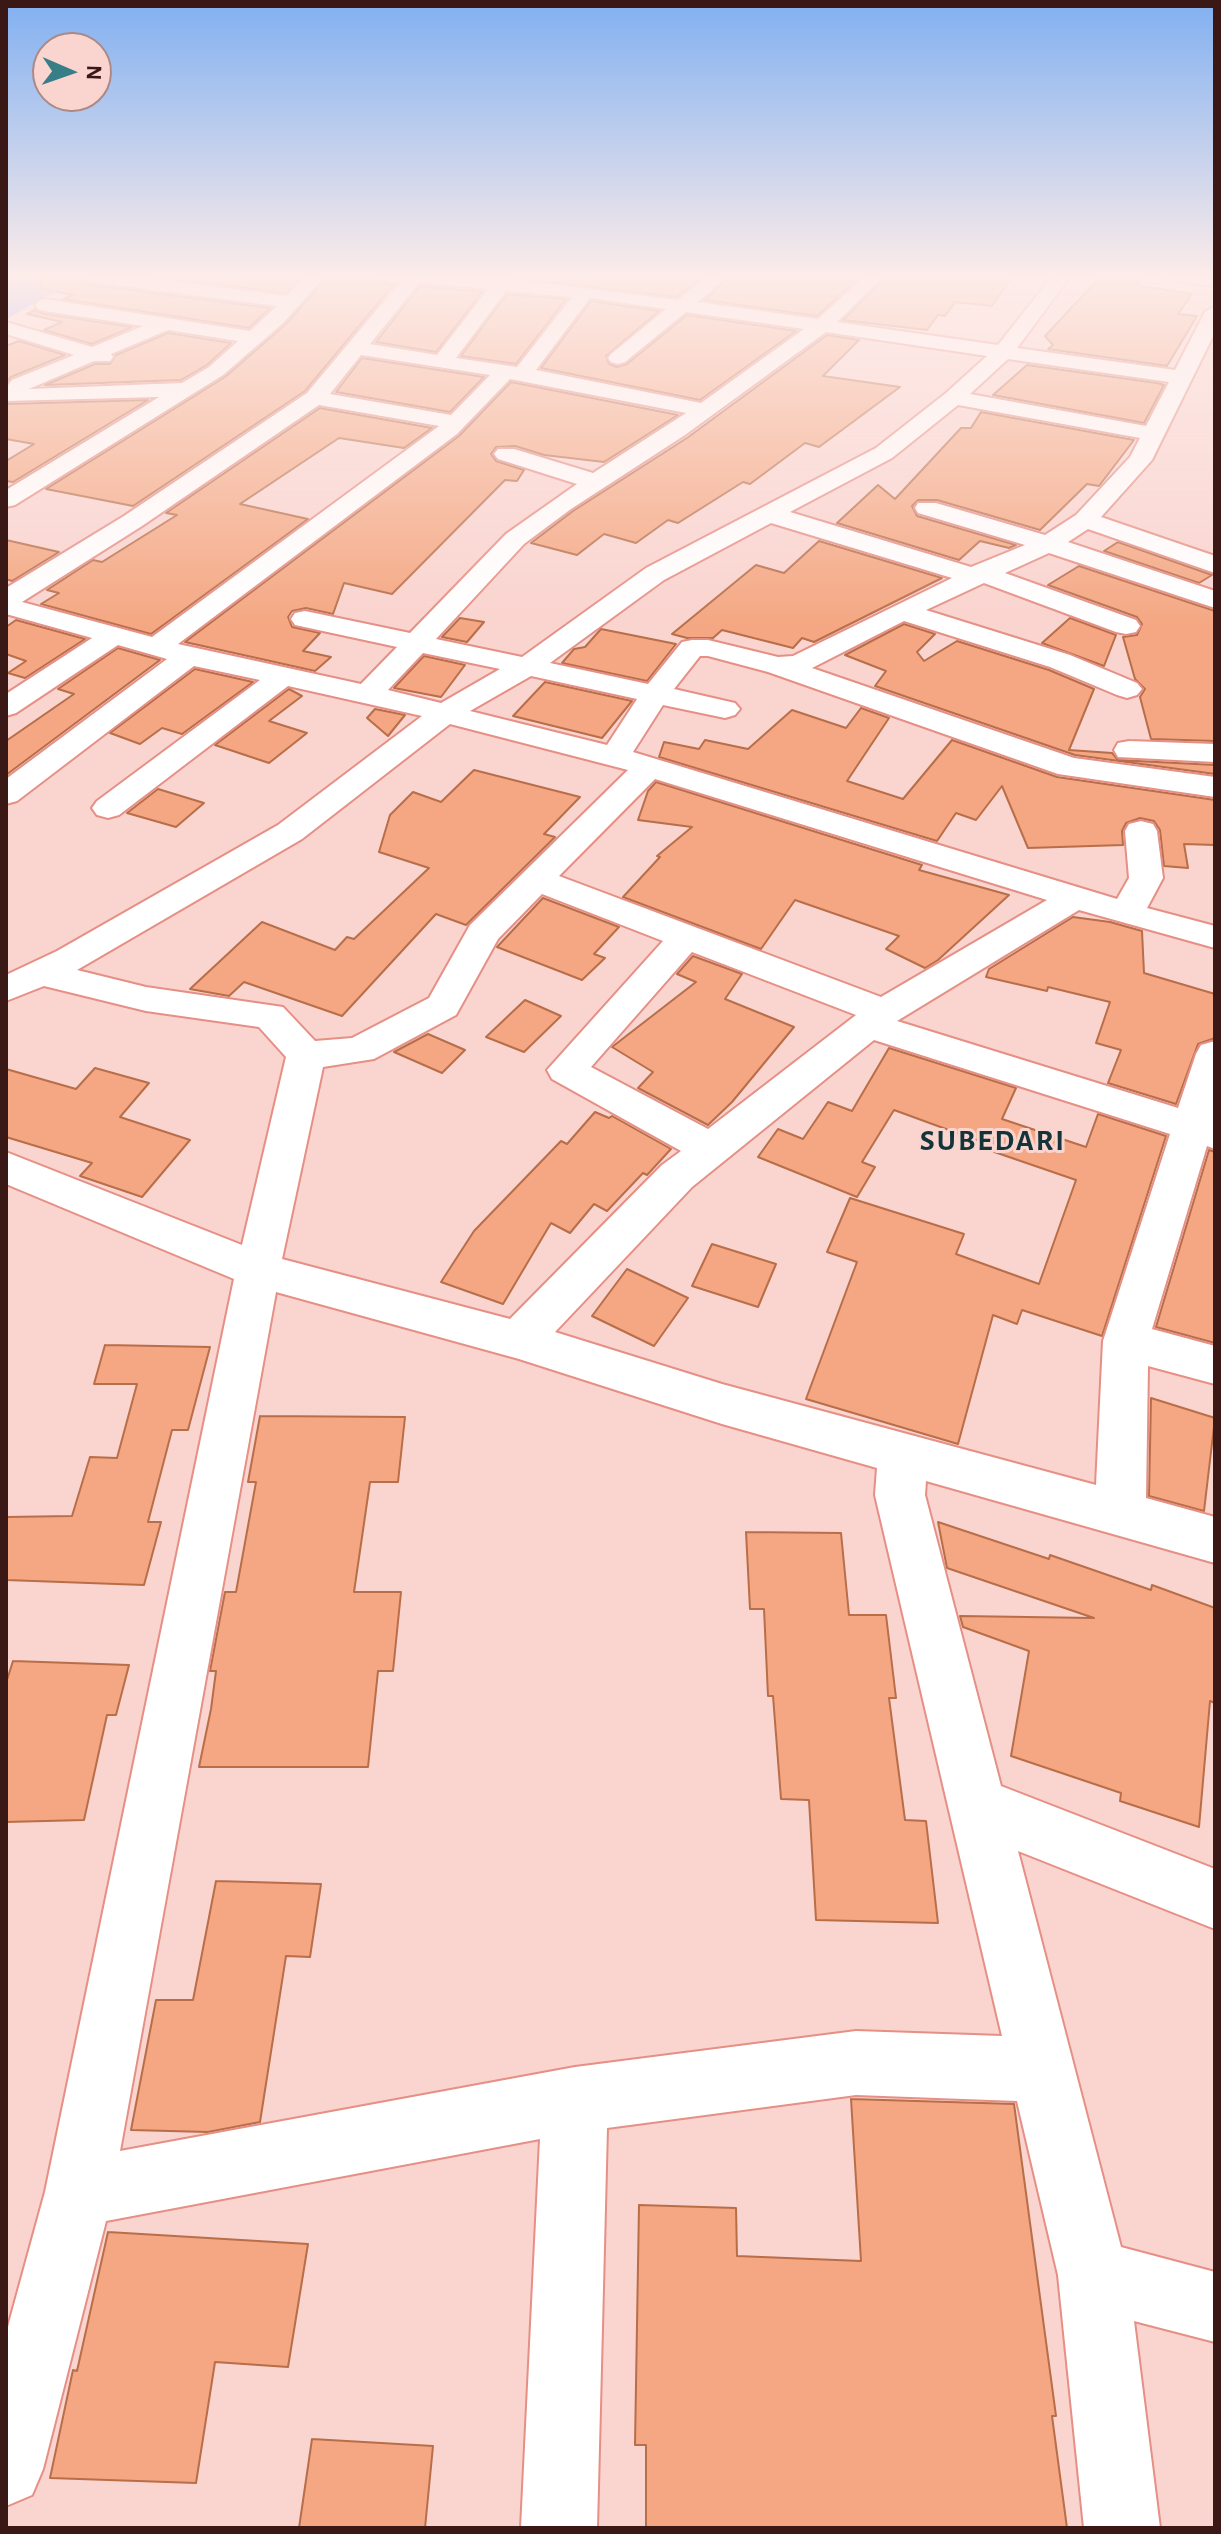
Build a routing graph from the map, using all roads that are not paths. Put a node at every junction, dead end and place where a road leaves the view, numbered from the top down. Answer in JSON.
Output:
{"nodes":[{"id":1,"x":123,"y":392,"type":"edge"},
{"id":2,"x":183,"y":392,"type":"edge"},
{"id":3,"x":319,"y":392,"type":"edge"},
{"id":4,"x":491,"y":392,"type":"edge"},
{"id":5,"x":613,"y":392,"type":"edge"},
{"id":6,"x":730,"y":392,"type":"edge"},
{"id":7,"x":960,"y":392,"type":"edge"},
{"id":8,"x":1172,"y":392,"type":"edge"},
{"id":9,"x":8,"y":398,"type":"edge"},
{"id":10,"x":315,"y":398,"type":"junction"},
{"id":11,"x":954,"y":398,"type":"junction"},
{"id":12,"x":705,"y":410,"type":"junction"},
{"id":13,"x":455,"y":422,"type":"junction"},
{"id":14,"x":1152,"y":434,"type":"junction"},
{"id":15,"x":506,"y":454,"type":"dead end"},
{"id":16,"x":596,"y":482,"type":"junction"},
{"id":17,"x":6,"y":500,"type":"edge"},
{"id":18,"x":927,"y":508,"type":"dead end"},
{"id":19,"x":769,"y":514,"type":"junction"},
{"id":20,"x":1085,"y":520,"type":"junction"},
{"id":21,"x":1048,"y":544,"type":"junction"},
{"id":22,"x":1215,"y":565,"type":"edge"},
{"id":23,"x":976,"y":575,"type":"junction"},
{"id":24,"x":6,"y":600,"type":"edge"},
{"id":25,"x":1215,"y":600,"type":"edge"},
{"id":26,"x":6,"y":606,"type":"edge"},
{"id":27,"x":902,"y":611,"type":"junction"},
{"id":28,"x":305,"y":619,"type":"dead end"},
{"id":29,"x":1126,"y":626,"type":"dead end"},
{"id":30,"x":115,"y":635,"type":"junction"},
{"id":31,"x":417,"y":642,"type":"junction"},
{"id":32,"x":157,"y":647,"type":"junction"},
{"id":33,"x":819,"y":652,"type":"junction"},
{"id":34,"x":189,"y":656,"type":"junction"},
{"id":35,"x":529,"y":665,"type":"junction"},
{"id":36,"x":778,"y":666,"type":"junction"},
{"id":37,"x":283,"y":676,"type":"junction"},
{"id":38,"x":1127,"y":689,"type":"dead end"},
{"id":39,"x":656,"y":693,"type":"junction"},
{"id":40,"x":368,"y":694,"type":"junction"},
{"id":41,"x":6,"y":707,"type":"edge"},
{"id":42,"x":725,"y":709,"type":"dead end"},
{"id":43,"x":445,"y":713,"type":"junction"},
{"id":44,"x":1215,"y":753,"type":"edge"},
{"id":45,"x":615,"y":756,"type":"junction"},
{"id":46,"x":649,"y":767,"type":"junction"},
{"id":47,"x":1215,"y":787,"type":"edge"},
{"id":48,"x":6,"y":794,"type":"edge"},
{"id":49,"x":108,"y":808,"type":"dead end"},
{"id":50,"x":1141,"y":831,"type":"dead end"},
{"id":51,"x":537,"y":880,"type":"junction"},
{"id":52,"x":1076,"y":897,"type":"junction"},
{"id":53,"x":1127,"y":913,"type":"junction"},
{"id":54,"x":1210,"y":929,"type":"edge"},
{"id":55,"x":686,"y":937,"type":"junction"},
{"id":56,"x":21,"y":981,"type":"edge"},
{"id":57,"x":876,"y":1018,"type":"junction"},
{"id":58,"x":1215,"y":1054,"type":"edge"},
{"id":59,"x":306,"y":1055,"type":"junction"},
{"id":60,"x":1204,"y":1131,"type":"edge"},
{"id":61,"x":711,"y":1149,"type":"junction"},
{"id":62,"x":6,"y":1167,"type":"edge"},
{"id":63,"x":258,"y":1270,"type":"junction"},
{"id":64,"x":519,"y":1340,"type":"junction"},
{"id":65,"x":1126,"y":1341,"type":"junction"},
{"id":66,"x":1215,"y":1365,"type":"edge"},
{"id":67,"x":903,"y":1455,"type":"junction"},
{"id":68,"x":1120,"y":1514,"type":"junction"},
{"id":69,"x":1215,"y":1540,"type":"edge"},
{"id":70,"x":977,"y":1806,"type":"junction"},
{"id":71,"x":1215,"y":1899,"type":"edge"},
{"id":72,"x":1043,"y":2070,"type":"junction"},
{"id":73,"x":575,"y":2100,"type":"junction"},
{"id":74,"x":79,"y":2192,"type":"junction"},
{"id":75,"x":1093,"y":2275,"type":"junction"},
{"id":76,"x":1215,"y":2307,"type":"edge"},
{"id":77,"x":6,"y":2469,"type":"edge"},
{"id":78,"x":559,"y":2528,"type":"edge"},
{"id":79,"x":1122,"y":2528,"type":"edge"}],
"edges":[{"from":1,"to":9,"type":"street"},
{"from":2,"to":17,"type":"street"},
{"from":3,"to":10,"type":"street"},
{"from":4,"to":13,"type":"street"},
{"from":5,"to":12,"type":"street"},
{"from":6,"to":12,"type":"street"},
{"from":7,"to":11,"type":"street"},
{"from":8,"to":14,"type":"street"},
{"from":10,"to":13,"type":"street"},
{"from":10,"to":24,"type":"street"},
{"from":11,"to":14,"type":"street"},
{"from":11,"to":19,"type":"street"},
{"from":12,"to":16,"type":"street"},
{"from":13,"to":32,"type":"street"},
{"from":14,"to":20,"type":"street"},
{"from":15,"to":16,"type":"street"},
{"from":16,"to":31,"type":"street"},
{"from":18,"to":21,"type":"street"},
{"from":19,"to":23,"type":"street"},
{"from":19,"to":35,"type":"street"},
{"from":20,"to":21,"type":"street"},
{"from":20,"to":22,"type":"street"},
{"from":21,"to":23,"type":"street"},
{"from":21,"to":25,"type":"street"},
{"from":23,"to":27,"type":"street"},
{"from":23,"to":29,"type":"street"},
{"from":26,"to":30,"type":"street"},
{"from":27,"to":33,"type":"street"},
{"from":27,"to":38,"type":"street"},
{"from":28,"to":31,"type":"street"},
{"from":30,"to":32,"type":"street"},
{"from":30,"to":41,"type":"street"},
{"from":31,"to":35,"type":"street"},
{"from":31,"to":40,"type":"street"},
{"from":32,"to":34,"type":"street"},
{"from":33,"to":36,"type":"street"},
{"from":33,"to":44,"type":"street"},
{"from":34,"to":37,"type":"street"},
{"from":34,"to":48,"type":"street"},
{"from":35,"to":39,"type":"street"},
{"from":35,"to":43,"type":"street"},
{"from":36,"to":39,"type":"street"},
{"from":36,"to":47,"type":"street"},
{"from":37,"to":40,"type":"street"},
{"from":37,"to":49,"type":"street"},
{"from":39,"to":42,"type":"street"},
{"from":39,"to":45,"type":"street"},
{"from":40,"to":43,"type":"street"},
{"from":43,"to":45,"type":"street"},
{"from":43,"to":56,"type":"street"},
{"from":45,"to":46,"type":"street"},
{"from":46,"to":51,"type":"street"},
{"from":46,"to":52,"type":"street"},
{"from":50,"to":53,"type":"street"},
{"from":51,"to":55,"type":"street"},
{"from":51,"to":59,"type":"street"},
{"from":52,"to":53,"type":"street"},
{"from":52,"to":57,"type":"street"},
{"from":53,"to":54,"type":"street"},
{"from":55,"to":57,"type":"street"},
{"from":55,"to":61,"type":"street"},
{"from":56,"to":59,"type":"street"},
{"from":57,"to":60,"type":"street"},
{"from":57,"to":61,"type":"street"},
{"from":58,"to":60,"type":"street"},
{"from":59,"to":63,"type":"street"},
{"from":60,"to":65,"type":"street"},
{"from":61,"to":64,"type":"street"},
{"from":62,"to":63,"type":"street"},
{"from":63,"to":64,"type":"street"},
{"from":63,"to":74,"type":"street"},
{"from":64,"to":67,"type":"street"},
{"from":65,"to":66,"type":"street"},
{"from":65,"to":68,"type":"street"},
{"from":67,"to":68,"type":"street"},
{"from":67,"to":70,"type":"street"},
{"from":68,"to":69,"type":"street"},
{"from":70,"to":71,"type":"street"},
{"from":70,"to":72,"type":"street"},
{"from":72,"to":73,"type":"street"},
{"from":72,"to":75,"type":"street"},
{"from":73,"to":74,"type":"street"},
{"from":73,"to":78,"type":"street"},
{"from":74,"to":77,"type":"street"},
{"from":75,"to":76,"type":"street"},
{"from":75,"to":79,"type":"street"}]}
